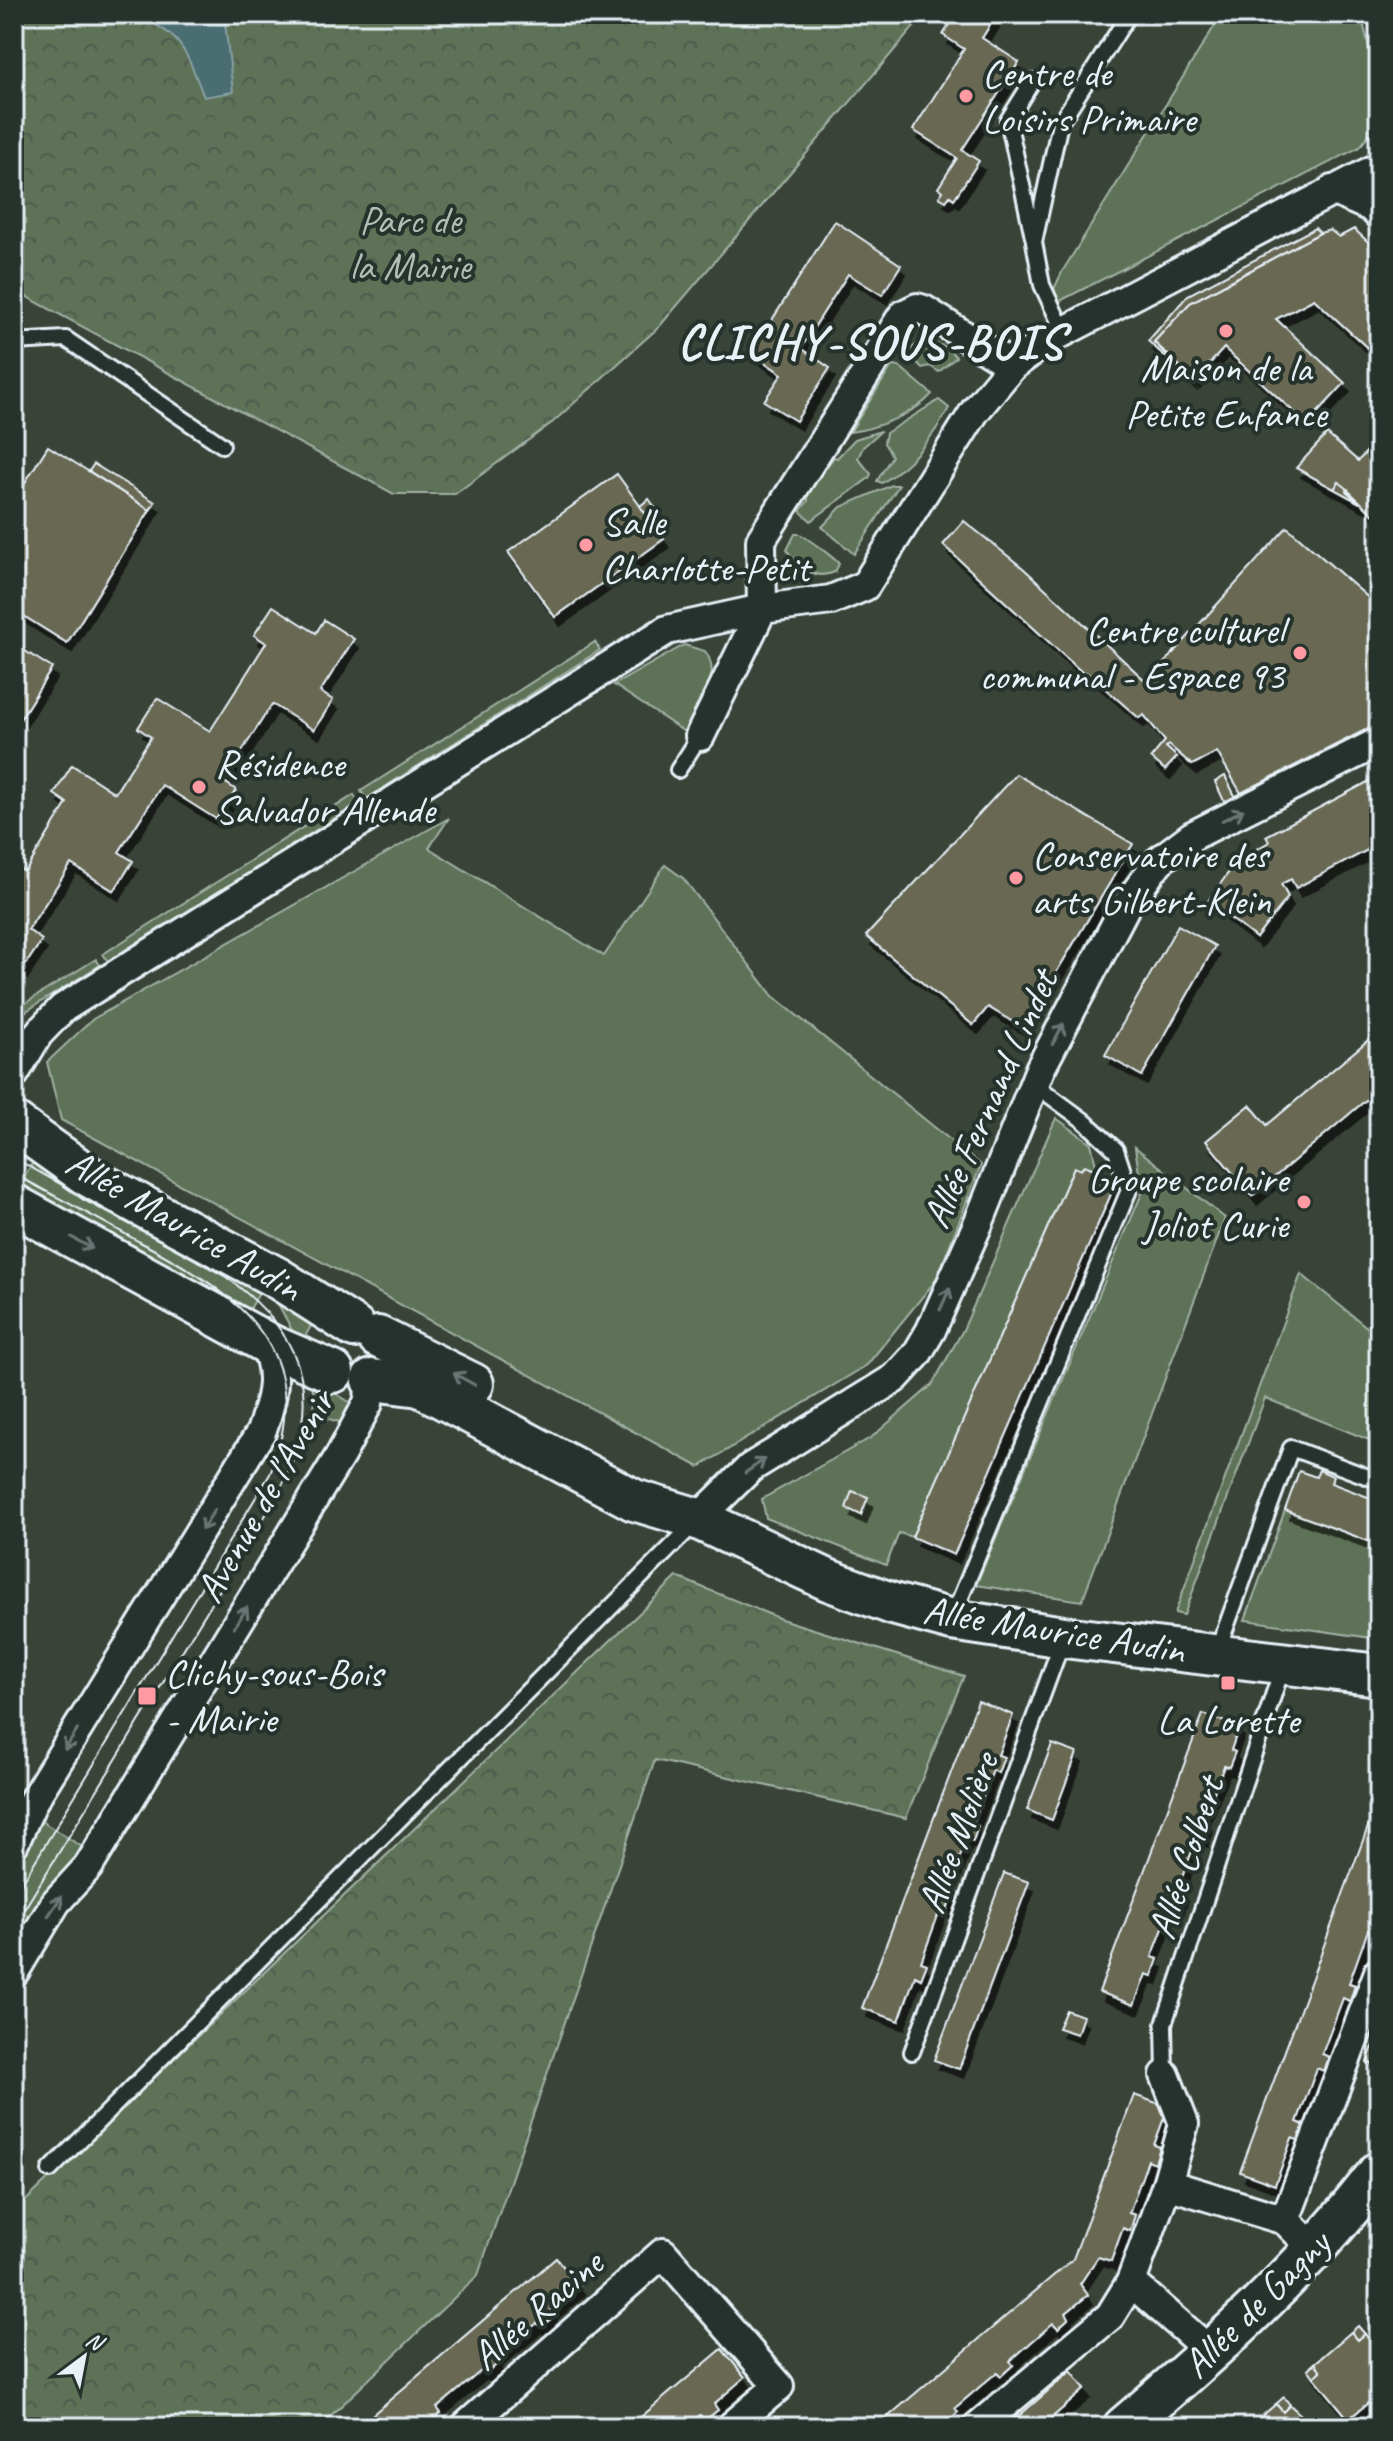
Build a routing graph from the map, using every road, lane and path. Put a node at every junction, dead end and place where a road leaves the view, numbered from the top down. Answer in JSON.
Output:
{"nodes":[{"id":1,"x":1129,"y":14,"type":"edge"},
{"id":2,"x":1032,"y":82,"type":"dead end"},
{"id":3,"x":1379,"y":167,"type":"edge"},
{"id":4,"x":1332,"y":190,"type":"junction"},
{"id":5,"x":1379,"y":215,"type":"edge"},
{"id":6,"x":1034,"y":242,"type":"junction"},
{"id":7,"x":1064,"y":332,"type":"junction"},
{"id":8,"x":14,"y":342,"type":"edge"},
{"id":9,"x":1012,"y":366,"type":"junction"},
{"id":10,"x":222,"y":445,"type":"dead end"},
{"id":11,"x":762,"y":609,"type":"junction"},
{"id":12,"x":700,"y":736,"type":"joint"},
{"id":13,"x":1379,"y":742,"type":"edge"},
{"id":14,"x":678,"y":770,"type":"dead end"},
{"id":15,"x":14,"y":1074,"type":"edge"},
{"id":16,"x":1034,"y":1084,"type":"junction"},
{"id":17,"x":14,"y":1123,"type":"edge"},
{"id":18,"x":14,"y":1205,"type":"edge"},
{"id":19,"x":262,"y":1341,"type":"junction"},
{"id":20,"x":340,"y":1351,"type":"junction"},
{"id":21,"x":372,"y":1380,"type":"junction"},
{"id":22,"x":274,"y":1389,"type":"junction"},
{"id":23,"x":1379,"y":1481,"type":"edge"},
{"id":24,"x":698,"y":1519,"type":"junction"},
{"id":25,"x":952,"y":1620,"type":"junction"},
{"id":26,"x":1064,"y":1637,"type":"junction"},
{"id":27,"x":1216,"y":1654,"type":"junction"},
{"id":28,"x":1283,"y":1664,"type":"junction"},
{"id":29,"x":1379,"y":1675,"type":"edge"},
{"id":30,"x":14,"y":1843,"type":"edge"},
{"id":31,"x":14,"y":1972,"type":"edge"},
{"id":32,"x":1379,"y":1972,"type":"edge"},
{"id":33,"x":912,"y":2052,"type":"dead end"},
{"id":34,"x":1165,"y":2075,"type":"joint"},
{"id":35,"x":50,"y":2170,"type":"dead end"},
{"id":36,"x":1379,"y":2172,"type":"edge"},
{"id":37,"x":1167,"y":2184,"type":"junction"},
{"id":38,"x":1285,"y":2220,"type":"junction"},
{"id":39,"x":1315,"y":2250,"type":"junction"},
{"id":40,"x":1131,"y":2282,"type":"junction"},
{"id":41,"x":1212,"y":2353,"type":"junction"},
{"id":42,"x":465,"y":2427,"type":"edge"},
{"id":43,"x":731,"y":2427,"type":"edge"},
{"id":44,"x":977,"y":2427,"type":"edge"},
{"id":45,"x":1124,"y":2427,"type":"edge"}],
"edges":[{"from":1,"to":6,"type":"lane"},
{"from":2,"to":6,"type":"lane"},
{"from":3,"to":4,"type":"street"},
{"from":4,"to":5,"type":"street"},
{"from":4,"to":7,"type":"street"},
{"from":6,"to":7,"type":"lane"},
{"from":7,"to":9,"type":"street"},
{"from":8,"to":10,"type":"lane"},
{"from":9,"to":11,"type":"street"},
{"from":9,"to":11,"type":"street"},
{"from":11,"to":12,"type":"street"},
{"from":11,"to":15,"type":"street"},
{"from":12,"to":14,"type":"lane"},
{"from":16,"to":13,"type":"street","name":"Allée Fernand Lindet","one_way":true},
{"from":24,"to":16,"type":"street","name":"Allée Fernand Lindet","one_way":true},
{"from":16,"to":25,"type":"lane"},
{"from":17,"to":20,"type":"street","name":"Allée Maurice Audin"},
{"from":18,"to":19,"type":"street","name":"Allée Maurice Audin","one_way":true},
{"from":19,"to":20,"type":"street","name":"Allée Maurice Audin"},
{"from":19,"to":22,"type":"street","name":"Avenue de l'Avenir"},
{"from":20,"to":21,"type":"street"},
{"from":20,"to":22,"type":"street"},
{"from":24,"to":20,"type":"street","name":"Allée Maurice Audin","one_way":true},
{"from":21,"to":24,"type":"street","name":"Allée Maurice Audin"},
{"from":31,"to":21,"type":"street","name":"Avenue de l'Avenir","one_way":true},
{"from":22,"to":30,"type":"street","name":"Avenue de l'Avenir","one_way":true},
{"from":23,"to":27,"type":"lane"},
{"from":24,"to":25,"type":"street","name":"Allée Maurice Audin"},
{"from":24,"to":35,"type":"lane"},
{"from":25,"to":26,"type":"street","name":"Allée Maurice Audin"},
{"from":26,"to":27,"type":"street","name":"Allée Maurice Audin"},
{"from":26,"to":33,"type":"lane","name":"Allée Molière"},
{"from":27,"to":28,"type":"street","name":"Allée Maurice Audin"},
{"from":28,"to":29,"type":"street","name":"Allée Maurice Audin"},
{"from":28,"to":34,"type":"lane","name":"Allée Colbert"},
{"from":32,"to":38,"type":"street"},
{"from":34,"to":37,"type":"street"},
{"from":36,"to":39,"type":"street","name":"Allée de Gagny"},
{"from":37,"to":38,"type":"street"},
{"from":37,"to":40,"type":"street"},
{"from":38,"to":39,"type":"street"},
{"from":39,"to":41,"type":"street","name":"Allée de Gagny"},
{"from":40,"to":41,"type":"street"},
{"from":40,"to":44,"type":"street"},
{"from":41,"to":45,"type":"street","name":"Allée de Gagny"},
{"from":42,"to":43,"type":"street","name":"Allée Racine"}]}
